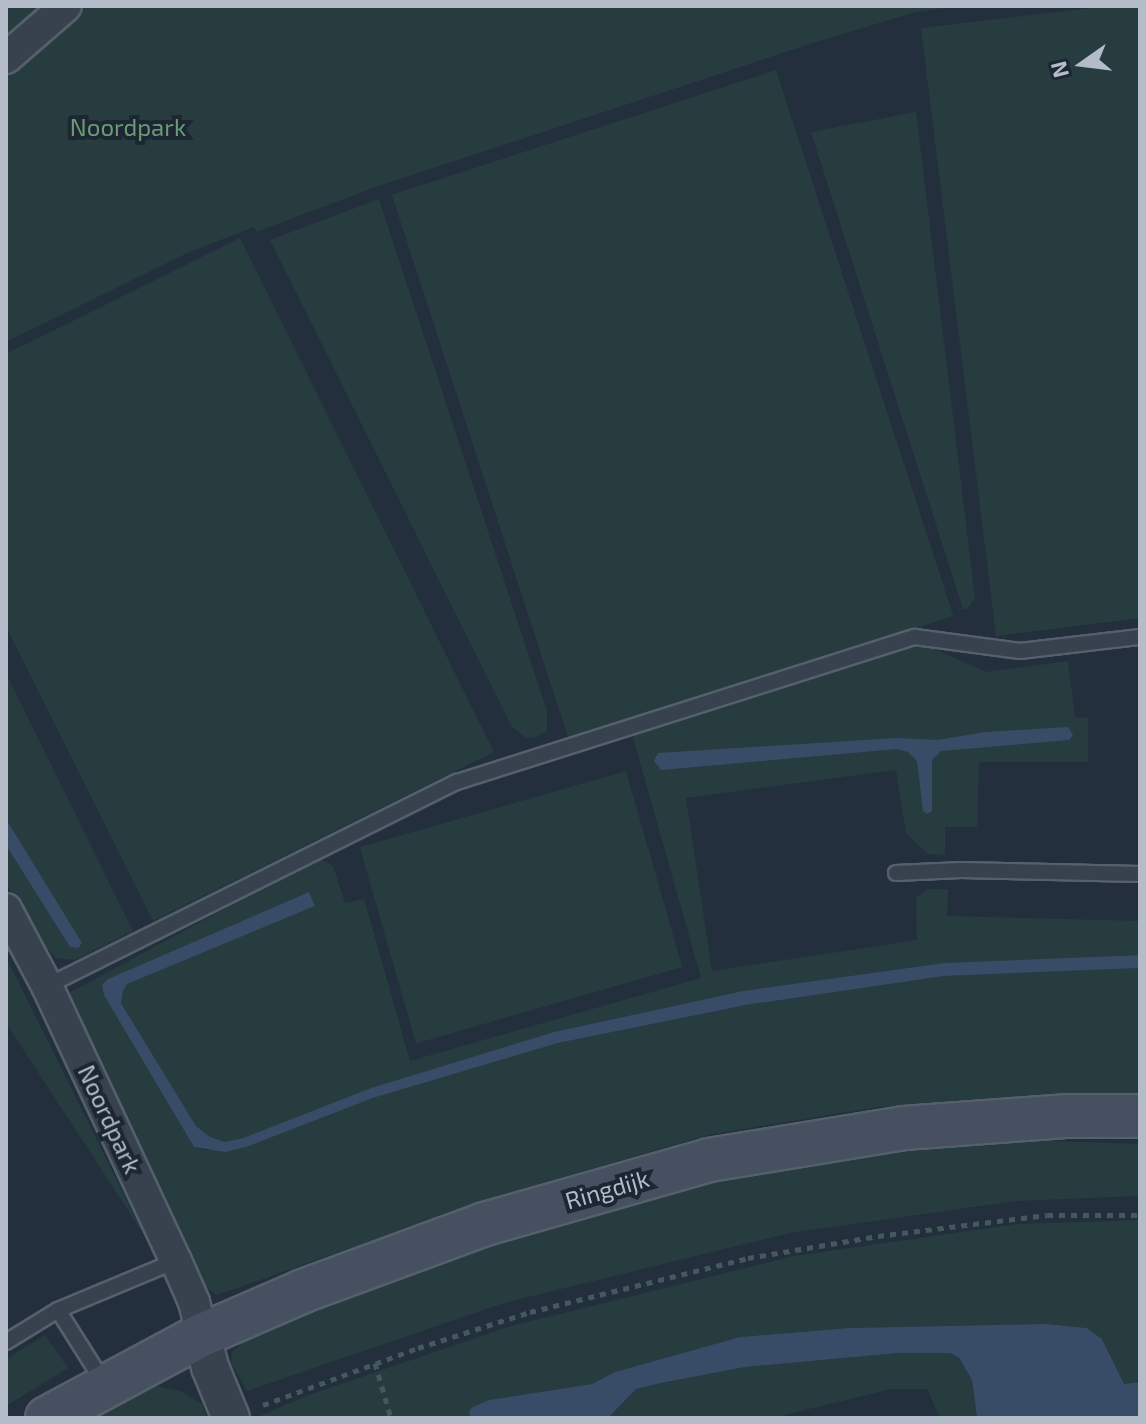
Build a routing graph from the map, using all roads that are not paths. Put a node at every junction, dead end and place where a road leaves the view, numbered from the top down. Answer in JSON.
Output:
{"nodes":[{"id":1,"x":66,"y":6,"type":"edge"},
{"id":2,"x":6,"y":58,"type":"edge"},
{"id":3,"x":1140,"y":637,"type":"edge"},
{"id":4,"x":896,"y":873,"type":"dead end"},
{"id":5,"x":1140,"y":874,"type":"edge"},
{"id":6,"x":6,"y":909,"type":"edge"},
{"id":7,"x":47,"y":986,"type":"junction"},
{"id":8,"x":1140,"y":1116,"type":"edge"},
{"id":9,"x":176,"y":1261,"type":"junction"},
{"id":10,"x":58,"y":1310,"type":"junction"},
{"id":11,"x":202,"y":1335,"type":"junction"},
{"id":12,"x":6,"y":1342,"type":"edge"},
{"id":13,"x":105,"y":1384,"type":"junction"},
{"id":14,"x":234,"y":1409,"type":"edge"},
{"id":15,"x":47,"y":1418,"type":"edge"}],
"edges":[{"from":1,"to":2,"type":"street"},
{"from":3,"to":7,"type":"lane"},
{"from":4,"to":5,"type":"lane"},
{"from":6,"to":7,"type":"street","name":"Noordpark"},
{"from":7,"to":9,"type":"street","name":"Noordpark"},
{"from":8,"to":11,"type":"main road","name":"Ringdijk"},
{"from":9,"to":10,"type":"lane"},
{"from":9,"to":11,"type":"street","name":"Noordpark"},
{"from":10,"to":12,"type":"lane"},
{"from":10,"to":13,"type":"lane"},
{"from":11,"to":13,"type":"main road","name":"Ringdijk"},
{"from":11,"to":14,"type":"street"},
{"from":13,"to":15,"type":"main road","name":"Ringdijk"}]}
